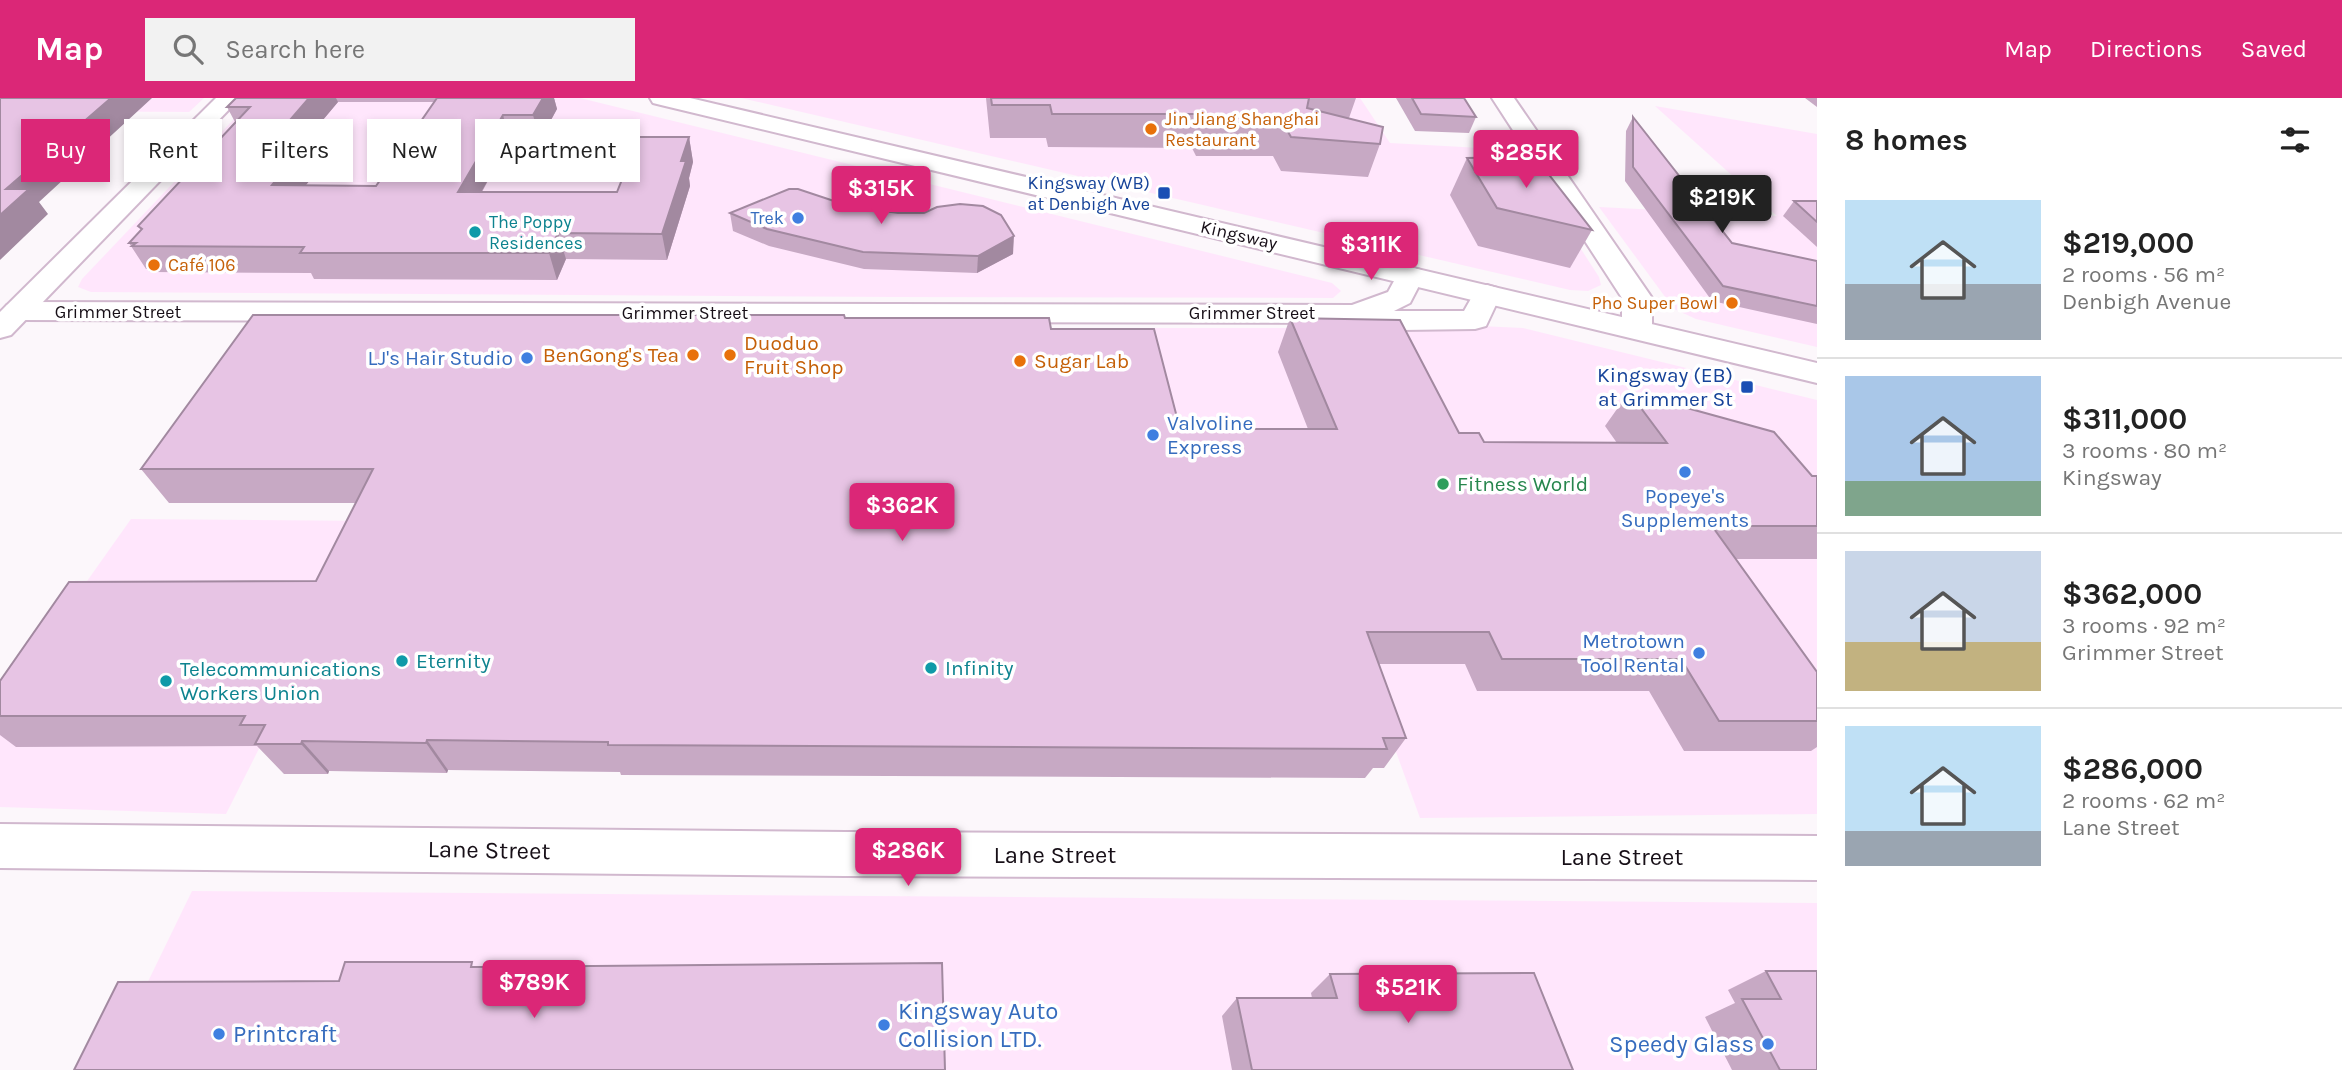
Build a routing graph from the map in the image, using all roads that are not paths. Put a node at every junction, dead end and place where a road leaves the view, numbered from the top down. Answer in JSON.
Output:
{"nodes":[{"id":1,"x":229,"y":98,"type":"edge"},
{"id":2,"x":662,"y":98,"type":"edge"},
{"id":3,"x":1503,"y":98,"type":"edge"},
{"id":4,"x":1410,"y":276,"type":"junction"},
{"id":5,"x":1487,"y":294,"type":"junction"},
{"id":6,"x":1354,"y":314,"type":"junction"},
{"id":7,"x":8,"y":320,"type":"edge"},
{"id":8,"x":1637,"y":330,"type":"junction"},
{"id":9,"x":1817,"y":373,"type":"edge"},
{"id":10,"x":0,"y":846,"type":"edge"},
{"id":11,"x":1817,"y":858,"type":"edge"}],
"edges":[{"from":1,"to":7,"type":"street"},
{"from":2,"to":4,"type":"street","name":"Kingsway"},
{"from":3,"to":8,"type":"street"},
{"from":4,"to":5,"type":"street","name":"Kingsway"},
{"from":4,"to":6,"type":"street","name":"Grimmer Street"},
{"from":5,"to":6,"type":"street","name":"Grimmer Street"},
{"from":5,"to":8,"type":"street","name":"Kingsway"},
{"from":6,"to":7,"type":"street","name":"Grimmer Street"},
{"from":8,"to":9,"type":"street","name":"Kingsway"},
{"from":10,"to":11,"type":"street","name":"Lane Street"}]}
